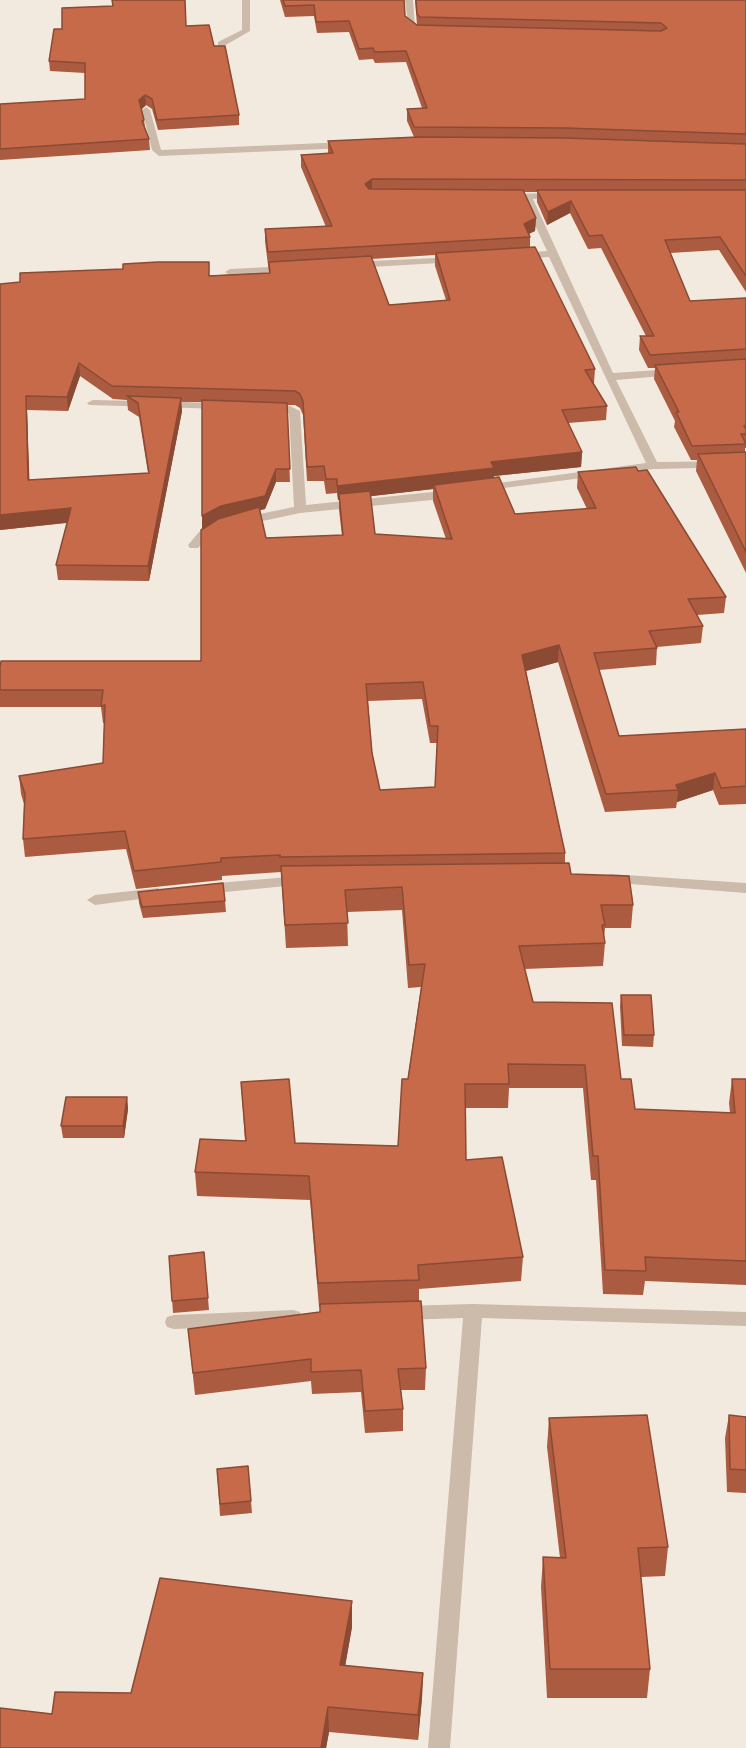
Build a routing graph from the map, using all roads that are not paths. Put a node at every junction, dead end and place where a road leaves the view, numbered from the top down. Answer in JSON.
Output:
{"nodes":[{"id":1,"x":246,"y":0,"type":"edge"},
{"id":2,"x":409,"y":0,"type":"edge"},
{"id":3,"x":426,"y":33,"type":"edge"},
{"id":4,"x":221,"y":44,"type":"edge"},
{"id":5,"x":146,"y":110,"type":"dead end"},
{"id":6,"x":359,"y":144,"type":"edge"},
{"id":7,"x":527,"y":196,"type":"junction"},
{"id":8,"x":562,"y":196,"type":"edge"},
{"id":9,"x":491,"y":197,"type":"edge"},
{"id":10,"x":553,"y":255,"type":"junction"},
{"id":11,"x":507,"y":257,"type":"edge"},
{"id":12,"x":461,"y":260,"type":"edge"},
{"id":13,"x":345,"y":266,"type":"edge"},
{"id":14,"x":299,"y":268,"type":"edge"},
{"id":15,"x":230,"y":272,"type":"edge"},
{"id":16,"x":689,"y":371,"type":"edge"},
{"id":17,"x":609,"y":377,"type":"junction"},
{"id":18,"x":93,"y":402,"type":"dead end"},
{"id":19,"x":234,"y":406,"type":"edge"},
{"id":20,"x":258,"y":407,"type":"edge"},
{"id":21,"x":746,"y":464,"type":"edge"},
{"id":22,"x":653,"y":466,"type":"junction"},
{"id":23,"x":300,"y":509,"type":"junction"},
{"id":24,"x":194,"y":545,"type":"dead end"},
{"id":25,"x":599,"y":879,"type":"edge"},
{"id":26,"x":312,"y":880,"type":"edge"},
{"id":27,"x":746,"y":888,"type":"edge"},
{"id":28,"x":95,"y":900,"type":"dead end"},
{"id":29,"x":473,"y":1311,"type":"junction"},
{"id":30,"x":377,"y":1314,"type":"edge"},
{"id":31,"x":306,"y":1317,"type":"edge"},
{"id":32,"x":746,"y":1319,"type":"edge"},
{"id":33,"x":174,"y":1322,"type":"dead end"},
{"id":34,"x":439,"y":1748,"type":"edge"}],
"edges":[{"from":1,"to":4,"type":"street"},
{"from":2,"to":3,"type":"street"},
{"from":5,"to":6,"type":"street"},
{"from":7,"to":8,"type":"street"},
{"from":7,"to":9,"type":"street"},
{"from":7,"to":10,"type":"street"},
{"from":10,"to":11,"type":"street"},
{"from":10,"to":17,"type":"street"},
{"from":12,"to":13,"type":"street"},
{"from":14,"to":15,"type":"street"},
{"from":16,"to":17,"type":"street"},
{"from":17,"to":22,"type":"street"},
{"from":18,"to":19,"type":"street"},
{"from":20,"to":23,"type":"street"},
{"from":21,"to":22,"type":"street"},
{"from":22,"to":23,"type":"street"},
{"from":23,"to":24,"type":"street"},
{"from":25,"to":27,"type":"street"},
{"from":26,"to":28,"type":"street"},
{"from":29,"to":30,"type":"street"},
{"from":29,"to":32,"type":"street"},
{"from":29,"to":34,"type":"street"},
{"from":31,"to":33,"type":"street"}]}
